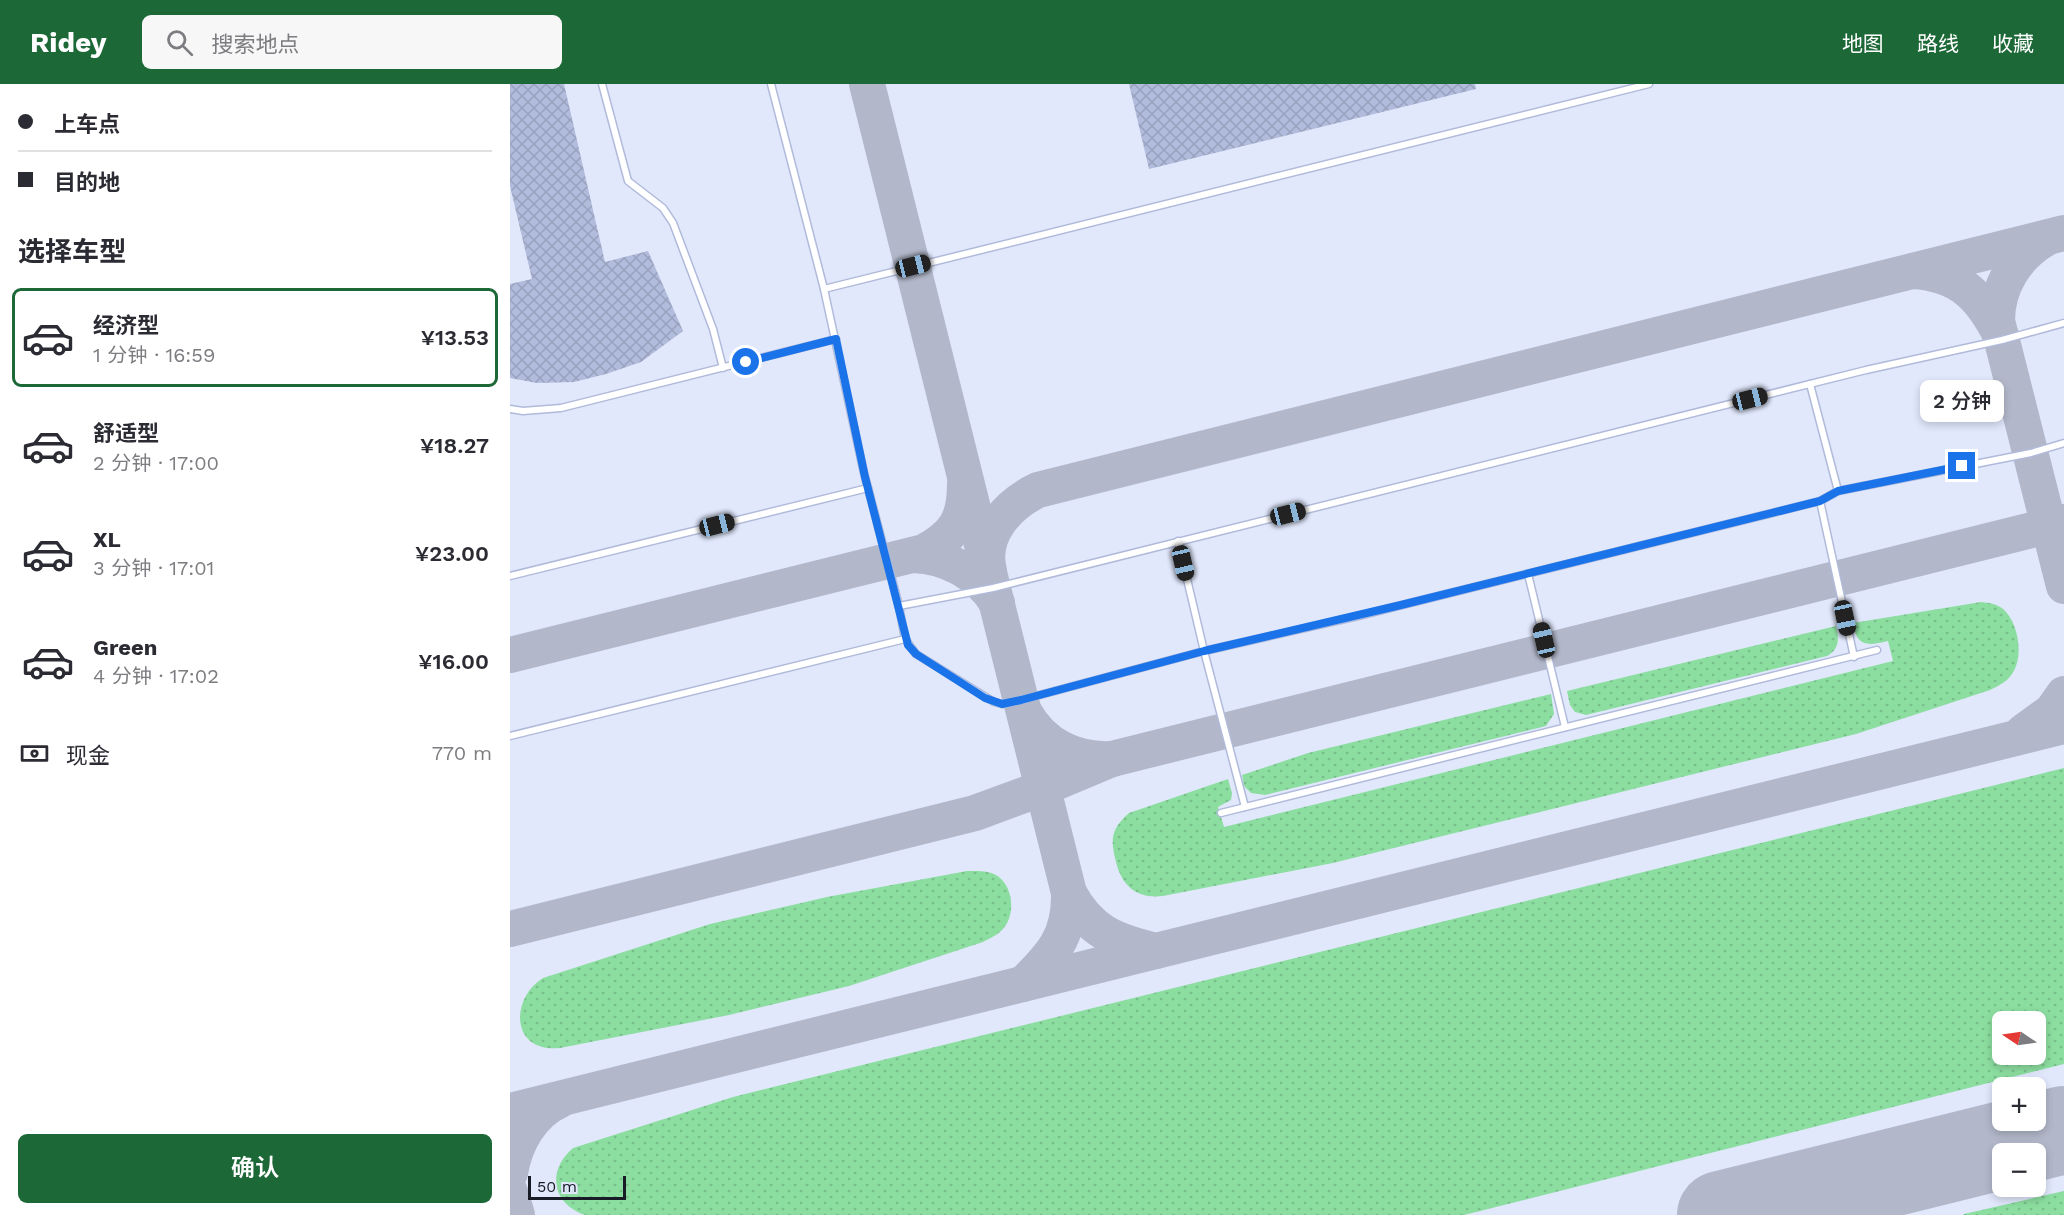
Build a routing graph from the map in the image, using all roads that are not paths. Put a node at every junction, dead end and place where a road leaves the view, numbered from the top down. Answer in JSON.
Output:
{"nodes":[{"id":1,"x":602,"y":84,"type":"edge"},
{"id":2,"x":771,"y":84,"type":"edge"},
{"id":3,"x":1649,"y":84,"type":"edge"},
{"id":4,"x":824,"y":289,"type":"junction"},
{"id":5,"x":2064,"y":323,"type":"edge"},
{"id":6,"x":836,"y":339,"type":"junction"},
{"id":7,"x":723,"y":368,"type":"junction"},
{"id":8,"x":1810,"y":384,"type":"junction"},
{"id":9,"x":510,"y":409,"type":"edge"},
{"id":10,"x":2064,"y":443,"type":"edge"},
{"id":11,"x":868,"y":488,"type":"junction"},
{"id":12,"x":1838,"y":491,"type":"junction"},
{"id":13,"x":1820,"y":501,"type":"junction"},
{"id":14,"x":1178,"y":541,"type":"junction"},
{"id":15,"x":1528,"y":574,"type":"junction"},
{"id":16,"x":510,"y":576,"type":"edge"},
{"id":17,"x":899,"y":606,"type":"junction"},
{"id":18,"x":905,"y":639,"type":"junction"},
{"id":19,"x":1877,"y":650,"type":"dead end"},
{"id":20,"x":1204,"y":651,"type":"junction"},
{"id":21,"x":1854,"y":657,"type":"junction"},
{"id":22,"x":1565,"y":728,"type":"junction"},
{"id":23,"x":510,"y":736,"type":"edge"},
{"id":24,"x":1245,"y":807,"type":"junction"},
{"id":25,"x":1221,"y":813,"type":"dead end"}],
"edges":[{"from":1,"to":7,"type":"lane"},
{"from":2,"to":4,"type":"lane"},
{"from":3,"to":4,"type":"lane"},
{"from":4,"to":6,"type":"lane"},
{"from":5,"to":8,"type":"lane"},
{"from":6,"to":7,"type":"lane"},
{"from":6,"to":11,"type":"lane"},
{"from":7,"to":9,"type":"lane"},
{"from":8,"to":12,"type":"lane"},
{"from":8,"to":14,"type":"lane"},
{"from":10,"to":12,"type":"lane"},
{"from":11,"to":16,"type":"lane"},
{"from":11,"to":17,"type":"lane"},
{"from":12,"to":13,"type":"lane"},
{"from":13,"to":15,"type":"lane"},
{"from":13,"to":21,"type":"lane"},
{"from":14,"to":17,"type":"lane"},
{"from":14,"to":20,"type":"lane"},
{"from":15,"to":20,"type":"lane"},
{"from":15,"to":22,"type":"lane"},
{"from":17,"to":18,"type":"lane"},
{"from":18,"to":20,"type":"lane"},
{"from":18,"to":23,"type":"lane"},
{"from":19,"to":21,"type":"lane"},
{"from":20,"to":24,"type":"lane"},
{"from":21,"to":22,"type":"lane"},
{"from":22,"to":24,"type":"lane"},
{"from":24,"to":25,"type":"lane"}]}
